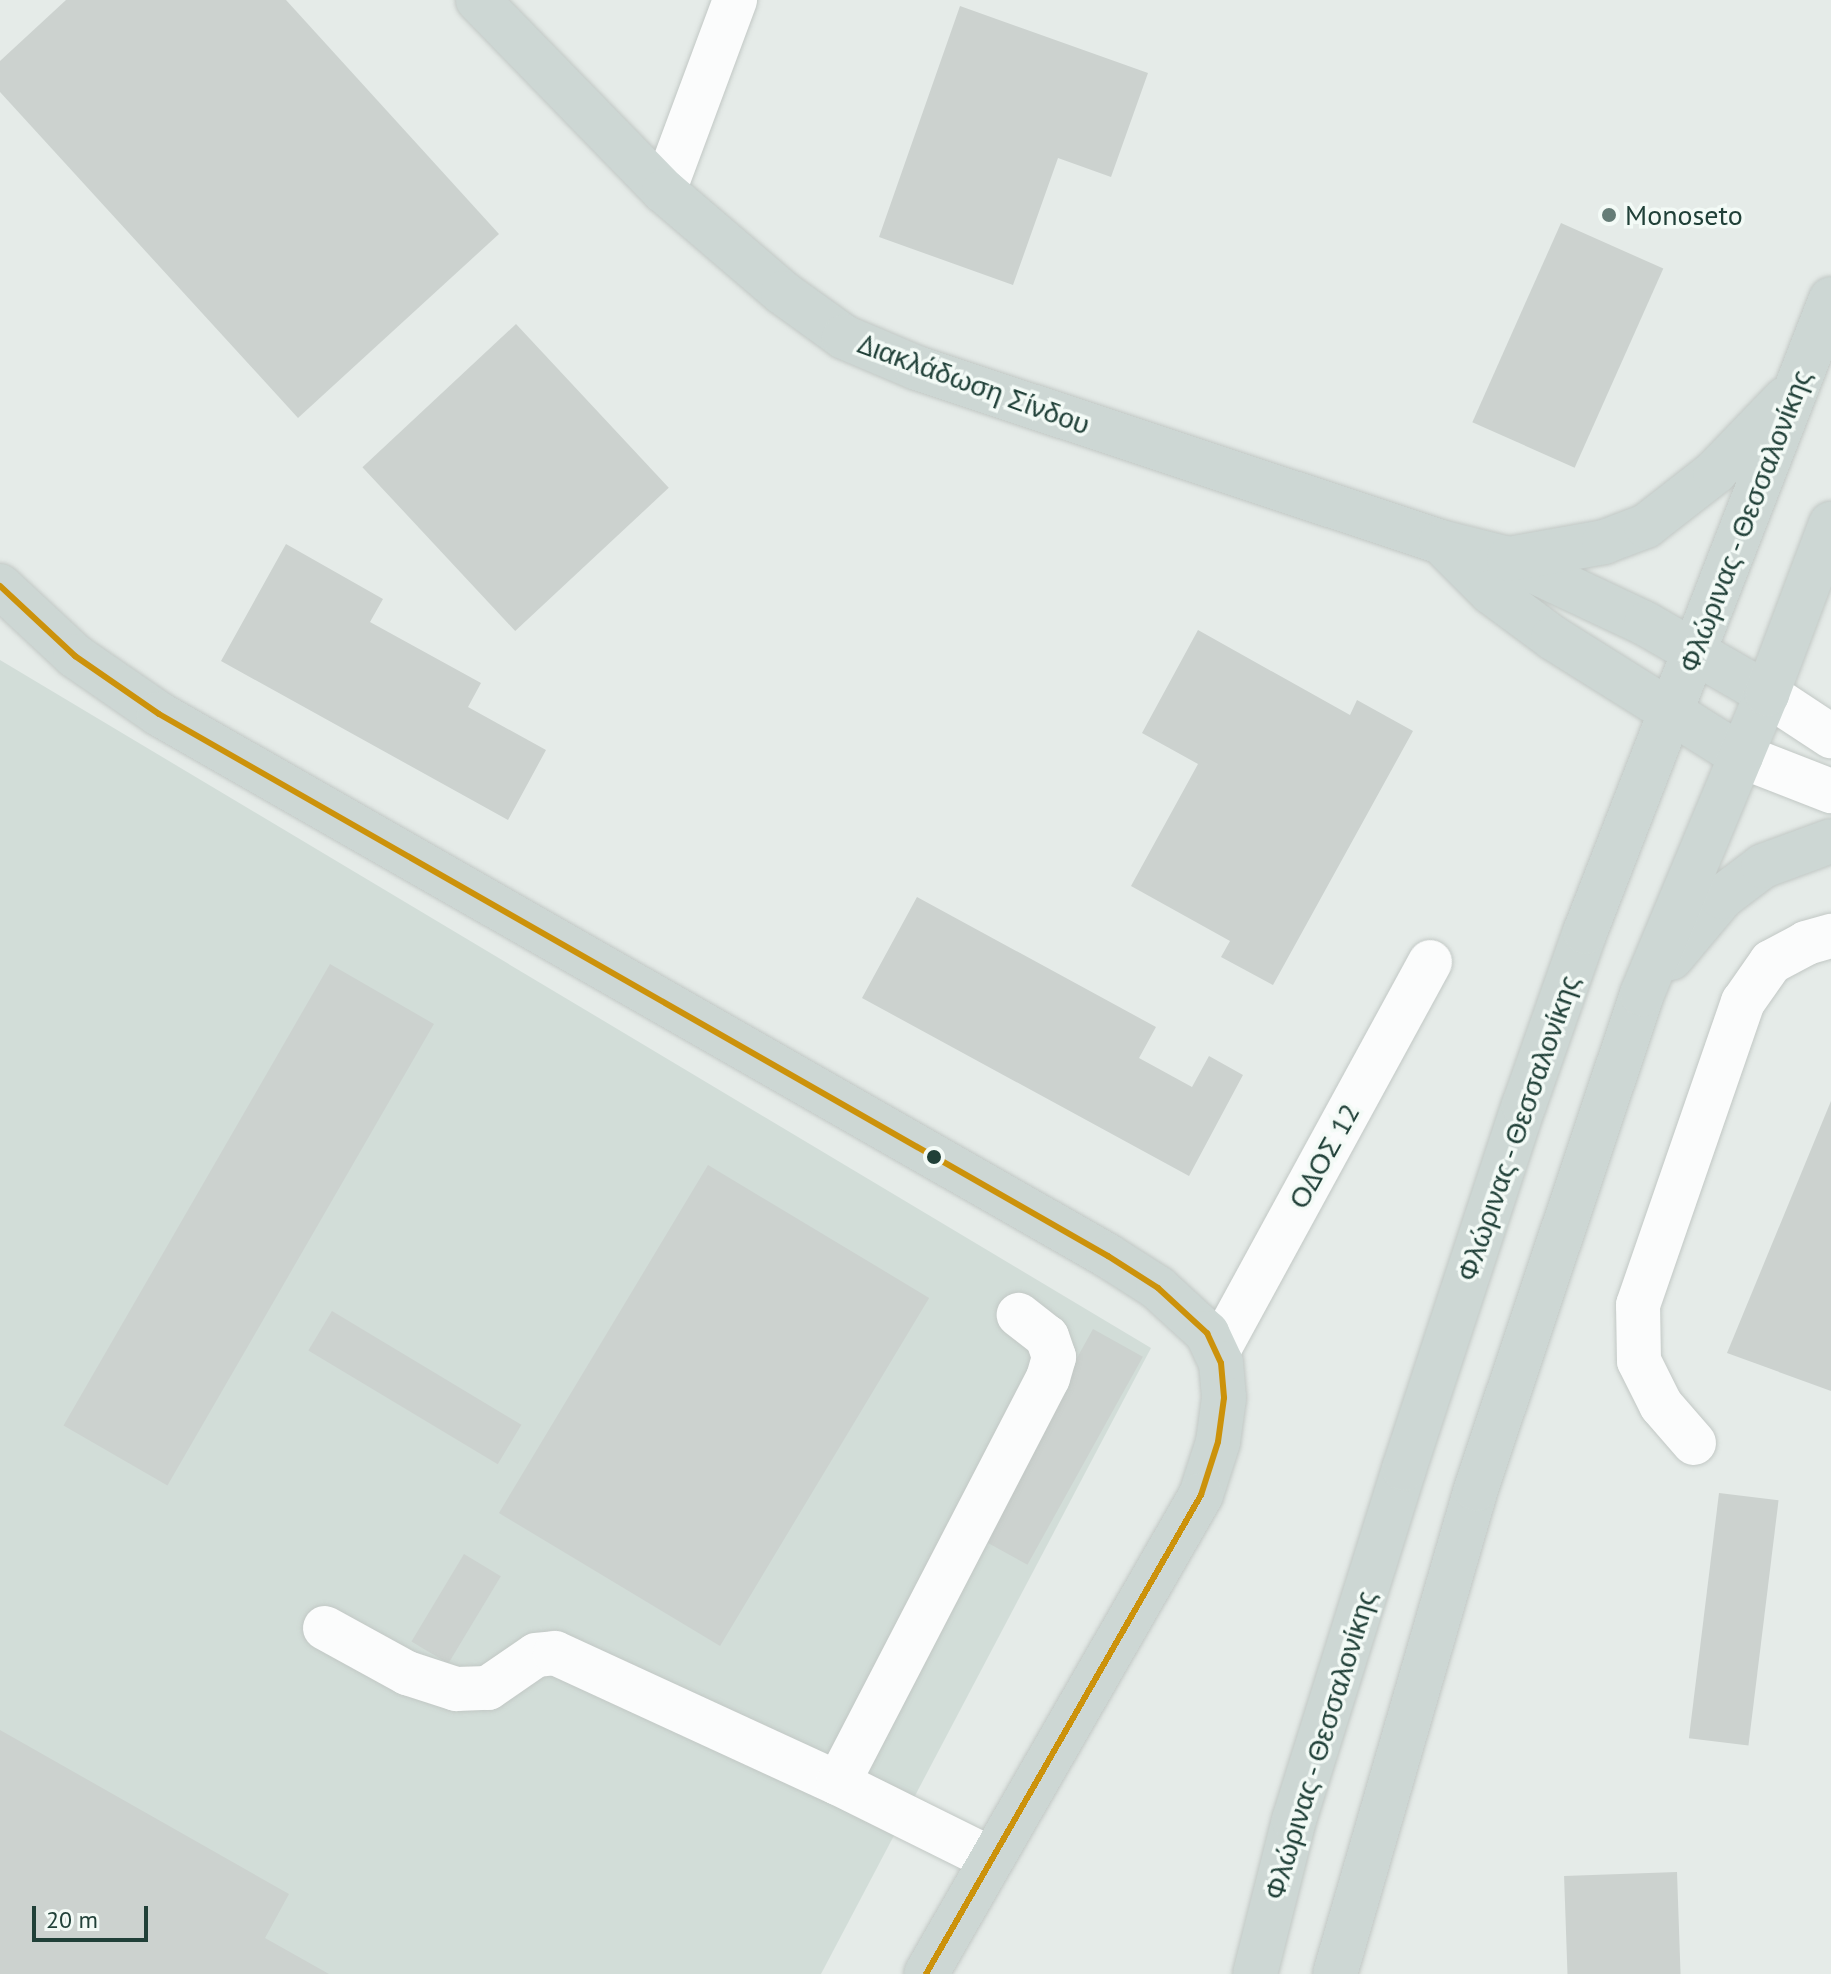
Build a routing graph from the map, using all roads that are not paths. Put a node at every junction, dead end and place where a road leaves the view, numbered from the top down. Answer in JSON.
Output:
{"nodes":[{"id":1,"x":478,"y":0,"type":"edge"},
{"id":2,"x":735,"y":0,"type":"edge"},
{"id":3,"x":664,"y":191,"type":"junction"},
{"id":4,"x":1831,"y":299,"type":"edge"},
{"id":5,"x":1795,"y":389,"type":"junction"},
{"id":6,"x":1831,"y":524,"type":"edge"},
{"id":7,"x":1441,"y":542,"type":"junction"},
{"id":8,"x":1508,"y":559,"type":"junction"},
{"id":9,"x":0,"y":586,"type":"edge"},
{"id":10,"x":1696,"y":650,"type":"junction"},
{"id":11,"x":1767,"y":694,"type":"junction"},
{"id":12,"x":1669,"y":713,"type":"junction"},
{"id":13,"x":1831,"y":736,"type":"edge"},
{"id":14,"x":1741,"y":756,"type":"junction"},
{"id":15,"x":1831,"y":791,"type":"edge"},
{"id":16,"x":1831,"y":841,"type":"edge"},
{"id":17,"x":1831,"y":936,"type":"edge"},
{"id":18,"x":1430,"y":962,"type":"dead end"},
{"id":19,"x":1642,"y":994,"type":"junction"},
{"id":20,"x":1019,"y":1315,"type":"dead end"},
{"id":21,"x":1218,"y":1351,"type":"junction"},
{"id":22,"x":1694,"y":1443,"type":"dead end"},
{"id":23,"x":325,"y":1628,"type":"dead end"},
{"id":24,"x":838,"y":1783,"type":"junction"},
{"id":25,"x":1294,"y":1820,"type":"junction"},
{"id":26,"x":991,"y":1859,"type":"junction"},
{"id":27,"x":926,"y":1974,"type":"edge"},
{"id":28,"x":1238,"y":1974,"type":"edge"},
{"id":29,"x":1255,"y":1974,"type":"edge"},
{"id":30,"x":1335,"y":1974,"type":"edge"}],
"edges":[{"from":1,"to":3,"type":"main road","name":"Διακλάδωση Σίνδου"},
{"from":2,"to":3,"type":"street"},
{"from":3,"to":7,"type":"main road","name":"Διακλάδωση Σίνδου"},
{"from":4,"to":5,"type":"main road","name":"Φλώρινας - Θεσσαλονίκης"},
{"from":5,"to":8,"type":"main road"},
{"from":5,"to":10,"type":"main road","name":"Φλώρινας - Θεσσαλονίκης"},
{"from":6,"to":11,"type":"main road"},
{"from":7,"to":8,"type":"main road","name":"Διακλάδωση Σίνδου"},
{"from":7,"to":12,"type":"main road"},
{"from":8,"to":10,"type":"main road","name":"Διακλάδωση Σίνδου"},
{"from":9,"to":21,"type":"main road"},
{"from":10,"to":11,"type":"main road","name":"Διακλάδωση Σίνδου"},
{"from":10,"to":12,"type":"main road","name":"Φλώρινας - Θεσσαλονίκης"},
{"from":11,"to":13,"type":"street"},
{"from":11,"to":14,"type":"main road"},
{"from":12,"to":14,"type":"main road"},
{"from":12,"to":25,"type":"main road","name":"Φλώρινας - Θεσσαλονίκης"},
{"from":14,"to":15,"type":"street"},
{"from":14,"to":19,"type":"main road"},
{"from":16,"to":19,"type":"main road"},
{"from":17,"to":22,"type":"street"},
{"from":18,"to":21,"type":"street","name":"ΟΔΟΣ 12"},
{"from":19,"to":30,"type":"main road"},
{"from":20,"to":24,"type":"street"},
{"from":21,"to":26,"type":"main road"},
{"from":23,"to":24,"type":"street"},
{"from":24,"to":26,"type":"street"},
{"from":25,"to":28,"type":"main road"},
{"from":25,"to":29,"type":"main road","name":"Φλώρινας - Θεσσαλονίκης"},
{"from":26,"to":27,"type":"main road"}]}
